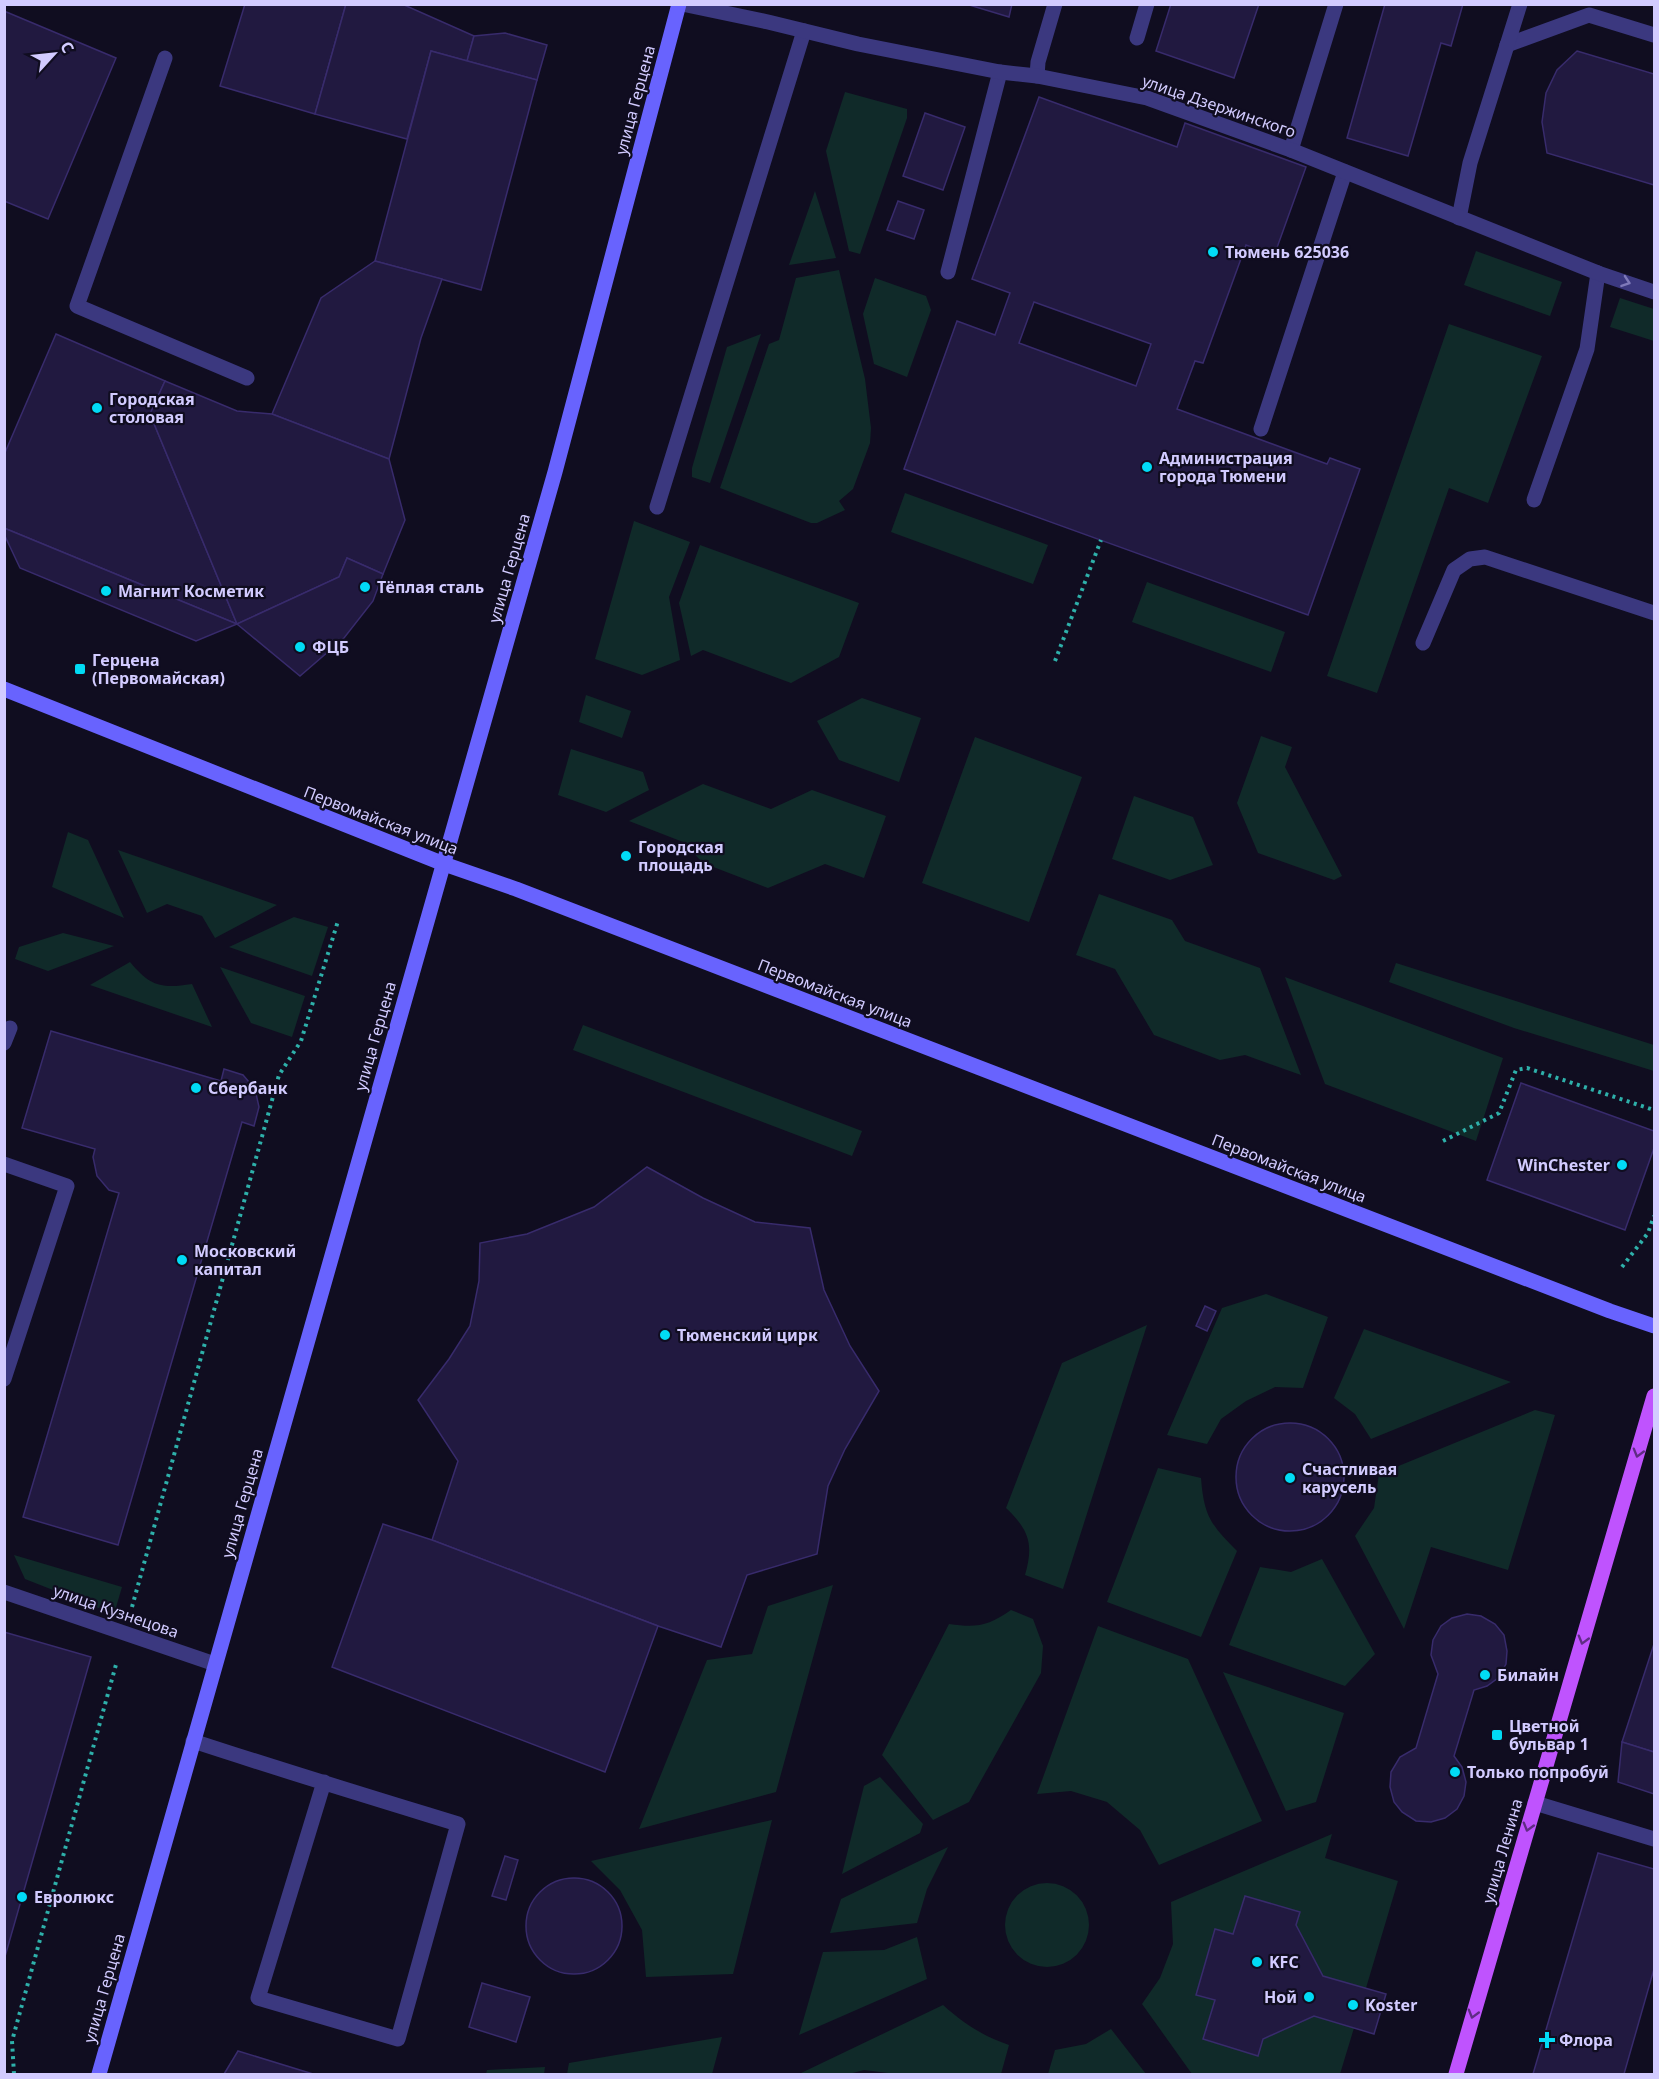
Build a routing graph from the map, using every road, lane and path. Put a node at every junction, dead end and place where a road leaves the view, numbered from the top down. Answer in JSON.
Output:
{"nodes":[{"id":1,"x":680,"y":4,"type":"edge"},
{"id":2,"x":1055,"y":4,"type":"edge"},
{"id":3,"x":1147,"y":4,"type":"edge"},
{"id":4,"x":1336,"y":4,"type":"edge"},
{"id":5,"x":1520,"y":4,"type":"edge"},
{"id":6,"x":804,"y":31,"type":"junction"},
{"id":7,"x":1654,"y":35,"type":"edge"},
{"id":8,"x":1137,"y":38,"type":"dead end"},
{"id":9,"x":1507,"y":45,"type":"junction"},
{"id":10,"x":165,"y":58,"type":"dead end"},
{"id":11,"x":1000,"y":72,"type":"junction"},
{"id":12,"x":1037,"y":76,"type":"junction"},
{"id":13,"x":1291,"y":150,"type":"junction"},
{"id":14,"x":1345,"y":172,"type":"junction"},
{"id":15,"x":1459,"y":218,"type":"junction"},
{"id":16,"x":948,"y":272,"type":"dead end"},
{"id":17,"x":1598,"y":273,"type":"junction"},
{"id":18,"x":1654,"y":292,"type":"edge"},
{"id":19,"x":247,"y":378,"type":"dead end"},
{"id":20,"x":1261,"y":429,"type":"dead end"},
{"id":21,"x":1534,"y":500,"type":"dead end"},
{"id":22,"x":657,"y":507,"type":"dead end"},
{"id":23,"x":1101,"y":540,"type":"dead end"},
{"id":24,"x":1654,"y":613,"type":"edge"},
{"id":25,"x":1423,"y":643,"type":"dead end"},
{"id":26,"x":1054,"y":661,"type":"dead end"},
{"id":27,"x":4,"y":689,"type":"edge"},
{"id":28,"x":444,"y":864,"type":"junction"},
{"id":29,"x":338,"y":921,"type":"dead end"},
{"id":30,"x":10,"y":1028,"type":"dead end"},
{"id":31,"x":4,"y":1042,"type":"edge"},
{"id":32,"x":1654,"y":1110,"type":"edge"},
{"id":33,"x":1443,"y":1141,"type":"dead end"},
{"id":34,"x":4,"y":1164,"type":"edge"},
{"id":35,"x":1654,"y":1216,"type":"edge"},
{"id":36,"x":1622,"y":1267,"type":"dead end"},
{"id":37,"x":1654,"y":1326,"type":"edge"},
{"id":38,"x":4,"y":1378,"type":"edge"},
{"id":39,"x":1654,"y":1396,"type":"edge"},
{"id":40,"x":4,"y":1592,"type":"edge"},
{"id":41,"x":125,"y":1633,"type":"junction"},
{"id":42,"x":215,"y":1664,"type":"junction"},
{"id":43,"x":193,"y":1741,"type":"junction"},
{"id":44,"x":324,"y":1782,"type":"junction"},
{"id":45,"x":1534,"y":1803,"type":"junction"},
{"id":46,"x":1654,"y":1839,"type":"edge"},
{"id":47,"x":14,"y":2074,"type":"edge"},
{"id":48,"x":99,"y":2074,"type":"edge"},
{"id":49,"x":1456,"y":2074,"type":"edge"}],
"edges":[{"from":1,"to":6,"type":"street","name":"улица Дзержинского"},
{"from":1,"to":28,"type":"street","name":"улица Герцена"},
{"from":2,"to":12,"type":"street"},
{"from":3,"to":8,"type":"street"},
{"from":4,"to":13,"type":"street"},
{"from":5,"to":9,"type":"street"},
{"from":6,"to":11,"type":"street","name":"улица Дзержинского"},
{"from":6,"to":22,"type":"street"},
{"from":7,"to":9,"type":"street"},
{"from":9,"to":15,"type":"street"},
{"from":10,"to":19,"type":"street"},
{"from":11,"to":12,"type":"street","name":"улица Дзержинского"},
{"from":11,"to":16,"type":"street"},
{"from":12,"to":13,"type":"street","name":"улица Дзержинского"},
{"from":13,"to":14,"type":"street","name":"улица Дзержинского"},
{"from":14,"to":15,"type":"street","name":"улица Дзержинского"},
{"from":14,"to":20,"type":"street"},
{"from":15,"to":17,"type":"street","name":"улица Дзержинского"},
{"from":17,"to":18,"type":"street","name":"улица Дзержинского","one_way":true},
{"from":17,"to":21,"type":"street"},
{"from":23,"to":26,"type":"path"},
{"from":24,"to":25,"type":"street"},
{"from":27,"to":28,"type":"street","name":"Первомайская улица"},
{"from":28,"to":37,"type":"street","name":"Первомайская улица"},
{"from":28,"to":42,"type":"street","name":"улица Герцена"},
{"from":29,"to":41,"type":"path"},
{"from":30,"to":31,"type":"street"},
{"from":32,"to":33,"type":"path"},
{"from":34,"to":38,"type":"street"},
{"from":35,"to":36,"type":"path"},
{"from":39,"to":45,"type":"main road","name":"улица Ленина","one_way":true},
{"from":40,"to":41,"type":"street","name":"улица Кузнецова"},
{"from":41,"to":42,"type":"street","name":"улица Кузнецова"},
{"from":41,"to":47,"type":"path"},
{"from":42,"to":43,"type":"street","name":"улица Герцена"},
{"from":43,"to":44,"type":"street"},
{"from":43,"to":48,"type":"street","name":"улица Герцена"},
{"from":44,"to":44,"type":"street"},
{"from":45,"to":46,"type":"street"},
{"from":45,"to":49,"type":"main road","name":"улица Ленина","one_way":true}]}
